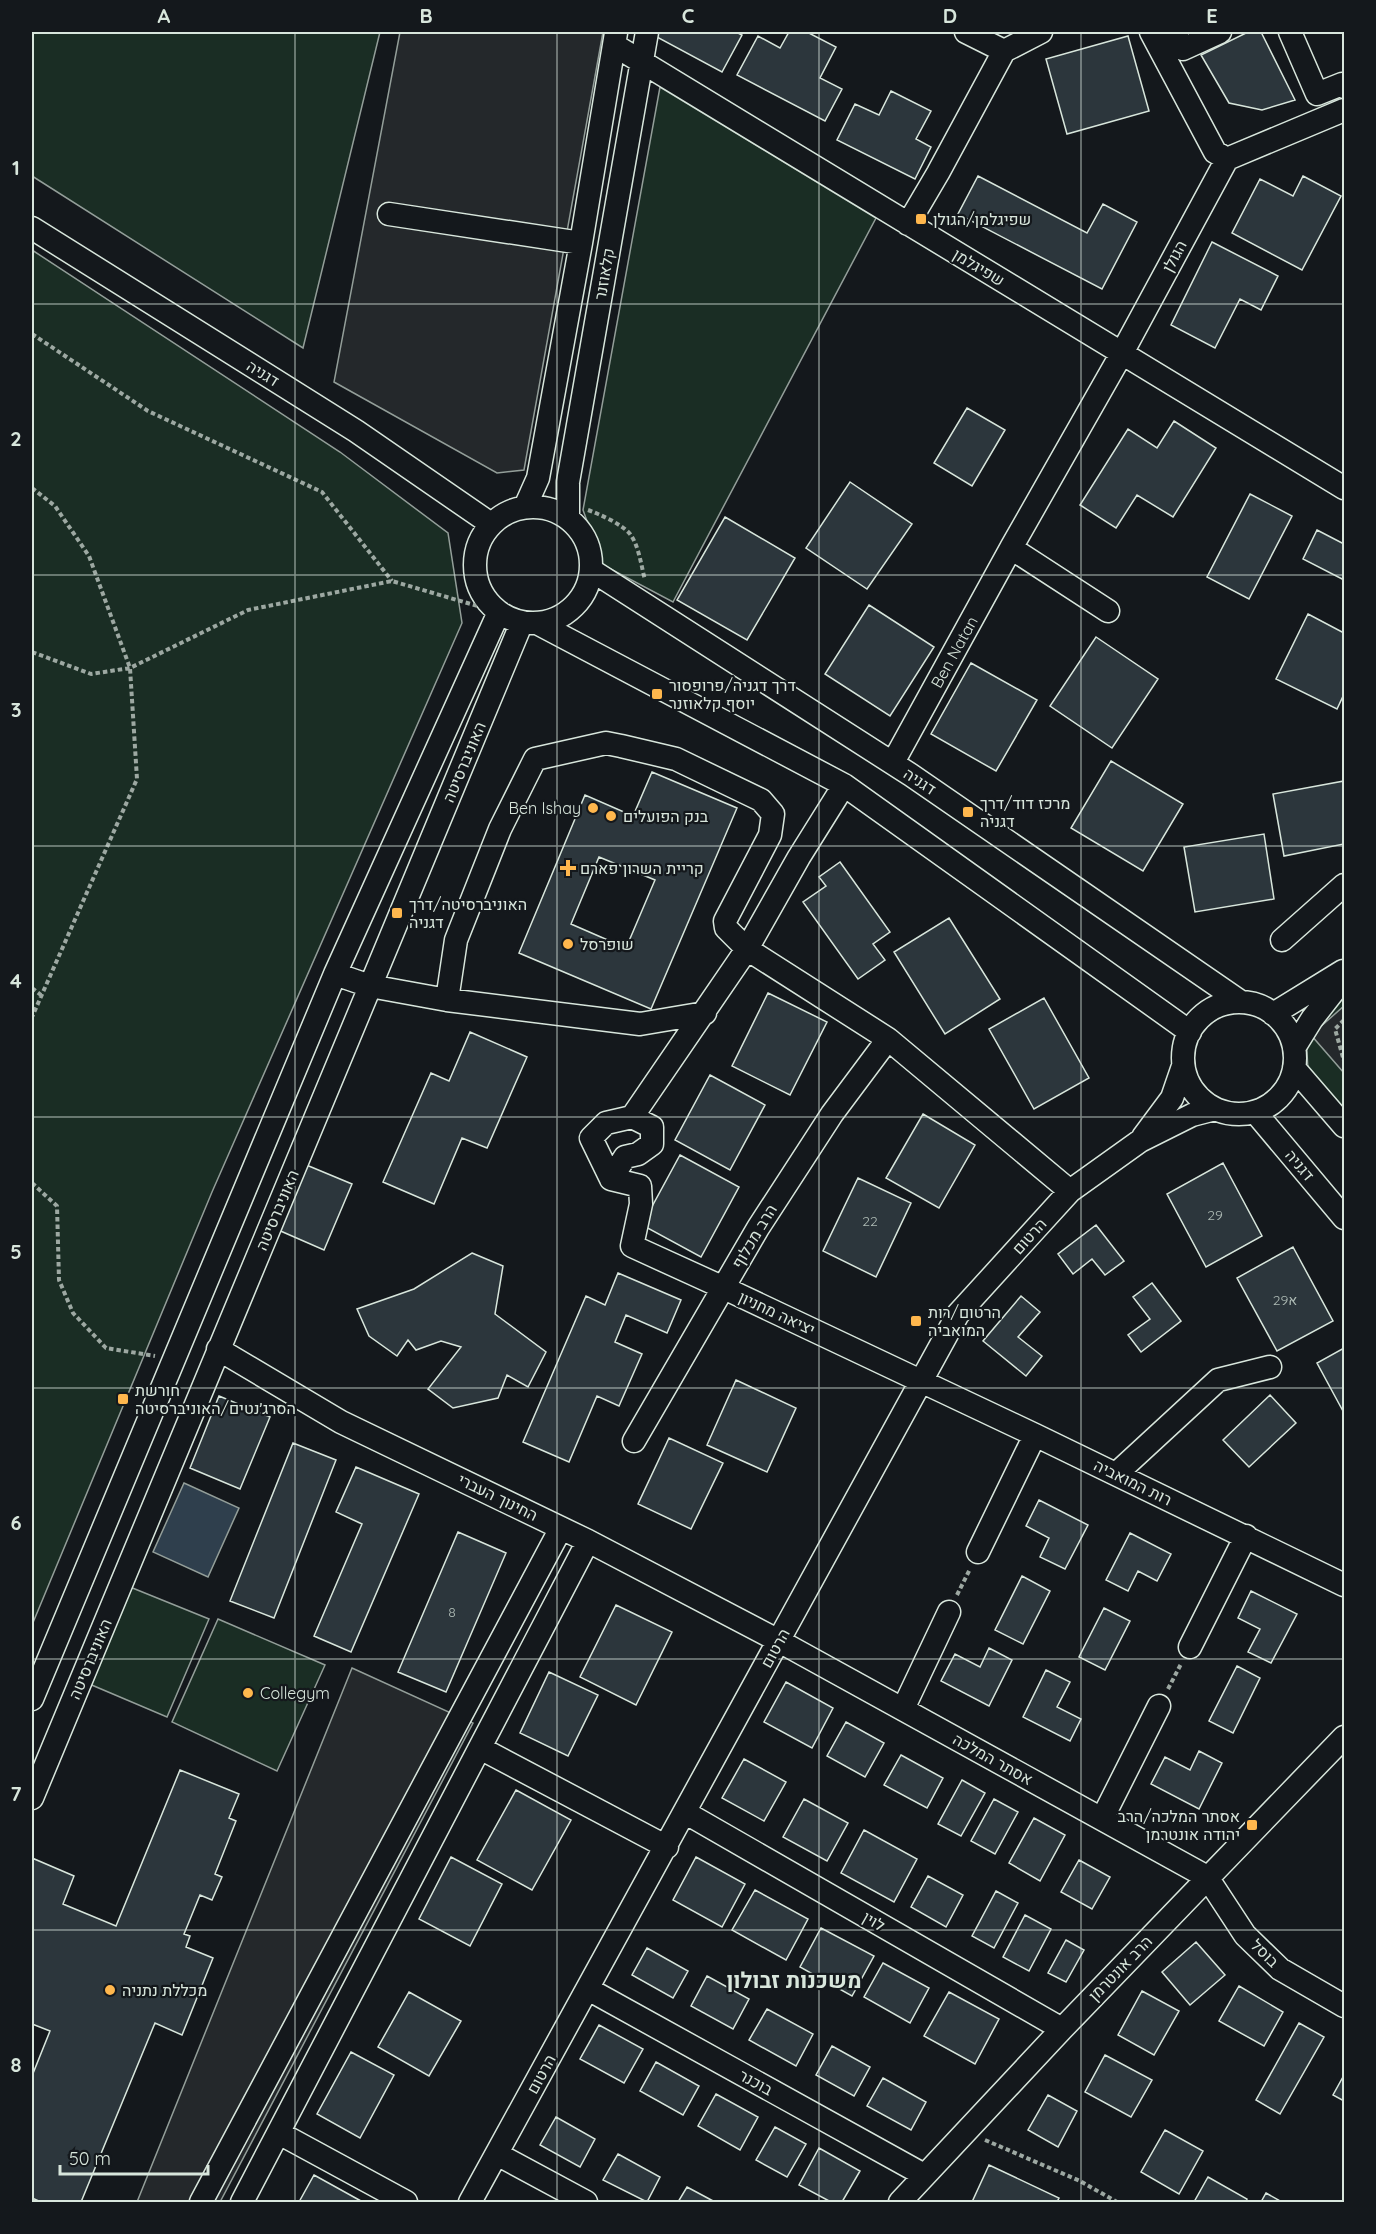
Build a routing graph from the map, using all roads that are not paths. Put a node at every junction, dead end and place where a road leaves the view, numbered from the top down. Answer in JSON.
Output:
{"nodes":[{"id":1,"x":647,"y":32,"type":"edge"},
{"id":2,"x":966,"y":32,"type":"edge"},
{"id":3,"x":1041,"y":32,"type":"edge"},
{"id":4,"x":1151,"y":32,"type":"edge"},
{"id":5,"x":1174,"y":32,"type":"edge"},
{"id":6,"x":1220,"y":32,"type":"edge"},
{"id":7,"x":1290,"y":32,"type":"edge"},
{"id":8,"x":615,"y":38,"type":"edge"},
{"id":9,"x":1004,"y":51,"type":"junction"},
{"id":10,"x":641,"y":62,"type":"junction"},
{"id":11,"x":1344,"y":87,"type":"edge"},
{"id":12,"x":1344,"y":110,"type":"edge"},
{"id":13,"x":1227,"y":159,"type":"junction"},
{"id":14,"x":389,"y":214,"type":"dead end"},
{"id":15,"x":908,"y":224,"type":"junction"},
{"id":16,"x":32,"y":228,"type":"edge"},
{"id":17,"x":581,"y":243,"type":"junction"},
{"id":18,"x":1122,"y":353,"type":"junction"},
{"id":19,"x":1344,"y":488,"type":"edge"},
{"id":20,"x":525,"y":507,"type":"junction"},
{"id":21,"x":568,"y":518,"type":"junction"},
{"id":22,"x":491,"y":524,"type":"junction"},
{"id":23,"x":1011,"y":548,"type":"junction"},
{"id":24,"x":591,"y":570,"type":"junction"},
{"id":25,"x":1108,"y":611,"type":"dead end"},
{"id":26,"x":499,"y":612,"type":"junction"},
{"id":27,"x":530,"y":623,"type":"junction"},
{"id":28,"x":896,"y":757,"type":"dead end"},
{"id":29,"x":843,"y":785,"type":"junction"},
{"id":30,"x":1344,"y":885,"type":"edge"},
{"id":31,"x":1282,"y":940,"type":"dead end"},
{"id":32,"x":747,"y":949,"type":"junction"},
{"id":33,"x":1344,"y":970,"type":"edge"},
{"id":34,"x":335,"y":974,"type":"junction"},
{"id":35,"x":1344,"y":978,"type":"edge"},
{"id":36,"x":370,"y":986,"type":"junction"},
{"id":37,"x":447,"y":999,"type":"junction"},
{"id":38,"x":1241,"y":1002,"type":"junction"},
{"id":39,"x":705,"y":1013,"type":"junction"},
{"id":40,"x":1273,"y":1014,"type":"junction"},
{"id":41,"x":1190,"y":1032,"type":"junction"},
{"id":42,"x":888,"y":1039,"type":"junction"},
{"id":43,"x":1294,"y":1058,"type":"junction"},
{"id":44,"x":1183,"y":1066,"type":"junction"},
{"id":45,"x":1215,"y":1109,"type":"junction"},
{"id":46,"x":1255,"y":1112,"type":"junction"},
{"id":47,"x":632,"y":1118,"type":"junction"},
{"id":48,"x":1344,"y":1126,"type":"edge"},
{"id":49,"x":1140,"y":1141,"type":"junction"},
{"id":50,"x":611,"y":1179,"type":"junction"},
{"id":51,"x":1071,"y":1191,"type":"junction"},
{"id":52,"x":1344,"y":1218,"type":"edge"},
{"id":53,"x":724,"y":1288,"type":"junction"},
{"id":54,"x":218,"y":1349,"type":"junction"},
{"id":55,"x":1270,"y":1367,"type":"dead end"},
{"id":56,"x":921,"y":1382,"type":"junction"},
{"id":57,"x":1035,"y":1435,"type":"junction"},
{"id":58,"x":634,"y":1441,"type":"dead end"},
{"id":59,"x":1116,"y":1474,"type":"junction"},
{"id":60,"x":561,"y":1528,"type":"junction"},
{"id":61,"x":1246,"y":1536,"type":"junction"},
{"id":62,"x":588,"y":1541,"type":"junction"},
{"id":63,"x":978,"y":1552,"type":"road end"},
{"id":64,"x":1344,"y":1585,"type":"edge"},
{"id":65,"x":949,"y":1612,"type":"road end"},
{"id":66,"x":779,"y":1641,"type":"junction"},
{"id":67,"x":1190,"y":1647,"type":"road end"},
{"id":68,"x":32,"y":1699,"type":"edge"},
{"id":69,"x":1159,"y":1706,"type":"road end"},
{"id":70,"x":903,"y":1709,"type":"junction"},
{"id":71,"x":1344,"y":1737,"type":"edge"},
{"id":72,"x":480,"y":1748,"type":"junction"},
{"id":73,"x":32,"y":1798,"type":"edge"},
{"id":74,"x":686,"y":1813,"type":"junction"},
{"id":75,"x":1102,"y":1819,"type":"junction"},
{"id":76,"x":667,"y":1847,"type":"junction"},
{"id":77,"x":1207,"y":1877,"type":"junction"},
{"id":78,"x":588,"y":1989,"type":"junction"},
{"id":79,"x":1344,"y":2006,"type":"edge"},
{"id":80,"x":1062,"y":2029,"type":"junction"},
{"id":81,"x":279,"y":2133,"type":"junction"},
{"id":82,"x":497,"y":2154,"type":"junction"},
{"id":83,"x":924,"y":2175,"type":"junction"},
{"id":84,"x":201,"y":2202,"type":"edge"},
{"id":85,"x":243,"y":2202,"type":"edge"},
{"id":86,"x":406,"y":2202,"type":"edge"},
{"id":87,"x":470,"y":2202,"type":"edge"},
{"id":88,"x":586,"y":2202,"type":"edge"},
{"id":89,"x":900,"y":2202,"type":"edge"}],
"edges":[{"from":1,"to":10,"type":"street","name":"קלאוזנר"},
{"from":2,"to":9,"type":"street"},
{"from":3,"to":9,"type":"street"},
{"from":4,"to":13,"type":"street"},
{"from":5,"to":6,"type":"street"},
{"from":7,"to":11,"type":"street"},
{"from":8,"to":10,"type":"street","name":"שפיגלמן"},
{"from":8,"to":17,"type":"street","name":"קלאוזנר"},
{"from":9,"to":15,"type":"street"},
{"from":10,"to":15,"type":"street","name":"שפיגלמן"},
{"from":10,"to":21,"type":"street","name":"קלאוזנר"},
{"from":12,"to":13,"type":"street"},
{"from":13,"to":18,"type":"street","name":"הגולן"},
{"from":14,"to":17,"type":"street"},
{"from":15,"to":18,"type":"street","name":"שפיגלמן"},
{"from":16,"to":22,"type":"street","name":"דגניה"},
{"from":17,"to":20,"type":"street","name":"קלאוזנר"},
{"from":18,"to":19,"type":"street","name":"שפיגלמן"},
{"from":18,"to":23,"type":"street","name":"Ben Natan"},
{"from":20,"to":21,"type":"street"},
{"from":20,"to":22,"type":"street"},
{"from":21,"to":24,"type":"street"},
{"from":22,"to":26,"type":"street"},
{"from":23,"to":25,"type":"street"},
{"from":23,"to":28,"type":"street","name":"Ben Natan"},
{"from":24,"to":27,"type":"street"},
{"from":24,"to":38,"type":"street","name":"דגניה"},
{"from":26,"to":27,"type":"street"},
{"from":26,"to":34,"type":"street","name":"האוניברסיטה"},
{"from":27,"to":29,"type":"street"},
{"from":27,"to":36,"type":"street","name":"האוניברסיטה"},
{"from":29,"to":32,"type":"street"},
{"from":29,"to":41,"type":"street"},
{"from":30,"to":31,"type":"street"},
{"from":32,"to":37,"type":"street"},
{"from":32,"to":39,"type":"street"},
{"from":32,"to":42,"type":"street"},
{"from":33,"to":40,"type":"street"},
{"from":34,"to":36,"type":"street"},
{"from":34,"to":68,"type":"street","name":"האוניברסיטה"},
{"from":35,"to":43,"type":"street"},
{"from":36,"to":37,"type":"street"},
{"from":36,"to":54,"type":"street","name":"האוניברסיטה"},
{"from":37,"to":39,"type":"street"},
{"from":38,"to":40,"type":"street"},
{"from":38,"to":41,"type":"street"},
{"from":39,"to":47,"type":"street"},
{"from":40,"to":43,"type":"street"},
{"from":41,"to":44,"type":"street"},
{"from":42,"to":51,"type":"street"},
{"from":42,"to":53,"type":"street","name":"הרב מכלוף"},
{"from":43,"to":46,"type":"street"},
{"from":43,"to":48,"type":"street"},
{"from":44,"to":45,"type":"street"},
{"from":44,"to":49,"type":"street","name":"הרטום"},
{"from":45,"to":46,"type":"street"},
{"from":45,"to":49,"type":"street","name":"הרטום"},
{"from":46,"to":52,"type":"street","name":"דגניה"},
{"from":47,"to":50,"type":"street"},
{"from":47,"to":50,"type":"street"},
{"from":49,"to":51,"type":"street","name":"הרטום"},
{"from":50,"to":53,"type":"street","name":"יציאה מחניון"},
{"from":51,"to":56,"type":"street","name":"הרטום"},
{"from":53,"to":56,"type":"street","name":"יציאה מחניון"},
{"from":53,"to":58,"type":"street","name":"הרב מכלוף"},
{"from":54,"to":60,"type":"street","name":"החינוך העברי"},
{"from":54,"to":73,"type":"street","name":"האוניברסיטה"},
{"from":55,"to":59,"type":"street"},
{"from":56,"to":57,"type":"street","name":"רות המואביה"},
{"from":56,"to":66,"type":"street","name":"הרטום"},
{"from":57,"to":59,"type":"street","name":"רות המואביה"},
{"from":57,"to":63,"type":"street"},
{"from":59,"to":61,"type":"street","name":"רות המואביה"},
{"from":60,"to":62,"type":"street","name":"החינוך העברי"},
{"from":60,"to":84,"type":"street"},
{"from":61,"to":64,"type":"street","name":"רות המואביה"},
{"from":61,"to":67,"type":"street"},
{"from":62,"to":66,"type":"street","name":"החינוך העברי"},
{"from":62,"to":72,"type":"street"},
{"from":65,"to":70,"type":"street"},
{"from":66,"to":70,"type":"street","name":"אסתר המלכה"},
{"from":66,"to":74,"type":"street","name":"הרטום"},
{"from":69,"to":75,"type":"street"},
{"from":70,"to":75,"type":"street","name":"אסתר המלכה"},
{"from":71,"to":77,"type":"street","name":"הרב אונטרמן"},
{"from":72,"to":76,"type":"street"},
{"from":72,"to":81,"type":"street"},
{"from":74,"to":76,"type":"street","name":"הרטום"},
{"from":74,"to":80,"type":"street","name":"לוין"},
{"from":75,"to":77,"type":"street","name":"אסתר המלכה"},
{"from":76,"to":78,"type":"street","name":"הרטום"},
{"from":77,"to":79,"type":"street","name":"בוסל"},
{"from":77,"to":80,"type":"street","name":"הרב אונטרמן"},
{"from":78,"to":82,"type":"street","name":"הרטום"},
{"from":78,"to":83,"type":"street","name":"בוכנר"},
{"from":80,"to":83,"type":"street","name":"הרב אונטרמן"},
{"from":81,"to":85,"type":"street"},
{"from":81,"to":86,"type":"street"},
{"from":82,"to":87,"type":"street","name":"הרטום"},
{"from":82,"to":88,"type":"street"},
{"from":83,"to":89,"type":"street","name":"הרב אונטרמן"}]}
